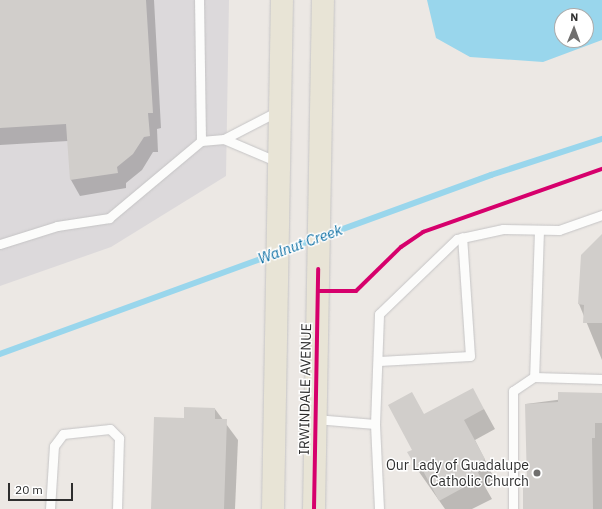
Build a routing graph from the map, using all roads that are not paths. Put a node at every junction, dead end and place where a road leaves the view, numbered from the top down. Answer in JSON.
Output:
{"nodes":[{"id":1,"x":199,"y":0,"type":"edge"},
{"id":2,"x":282,"y":0,"type":"edge"},
{"id":3,"x":323,"y":0,"type":"edge"},
{"id":4,"x":279,"y":111,"type":"junction"},
{"id":5,"x":224,"y":139,"type":"junction"},
{"id":6,"x":201,"y":140,"type":"junction"},
{"id":7,"x":278,"y":162,"type":"junction"},
{"id":8,"x":602,"y":215,"type":"edge"},
{"id":9,"x":539,"y":230,"type":"junction"},
{"id":10,"x":462,"y":237,"type":"junction"},
{"id":11,"x":0,"y":244,"type":"edge"},
{"id":12,"x":379,"y":361,"type":"junction"},
{"id":13,"x":534,"y":377,"type":"junction"},
{"id":14,"x":602,"y":379,"type":"edge"},
{"id":15,"x":315,"y":419,"type":"junction"},
{"id":16,"x":376,"y":424,"type":"junction"},
{"id":17,"x":50,"y":509,"type":"edge"},
{"id":18,"x":117,"y":509,"type":"edge"},
{"id":19,"x":273,"y":509,"type":"edge"},
{"id":20,"x":314,"y":509,"type":"edge"},
{"id":21,"x":379,"y":509,"type":"edge"},
{"id":22,"x":513,"y":509,"type":"edge"}],
"edges":[{"from":1,"to":6,"type":"lane"},
{"from":2,"to":4,"type":"main road"},
{"from":3,"to":15,"type":"main road","name":"IRWINDALE AVENUE"},
{"from":4,"to":5,"type":"lane"},
{"from":4,"to":7,"type":"main road"},
{"from":5,"to":6,"type":"lane"},
{"from":5,"to":7,"type":"lane"},
{"from":6,"to":11,"type":"lane"},
{"from":7,"to":19,"type":"main road"},
{"from":8,"to":9,"type":"lane"},
{"from":9,"to":10,"type":"lane"},
{"from":9,"to":13,"type":"lane"},
{"from":10,"to":12,"type":"lane"},
{"from":10,"to":12,"type":"lane"},
{"from":12,"to":16,"type":"lane"},
{"from":13,"to":14,"type":"lane"},
{"from":13,"to":22,"type":"lane"},
{"from":15,"to":16,"type":"lane"},
{"from":15,"to":20,"type":"main road","name":"IRWINDALE AVENUE"},
{"from":16,"to":21,"type":"lane"},
{"from":17,"to":18,"type":"lane"}]}
